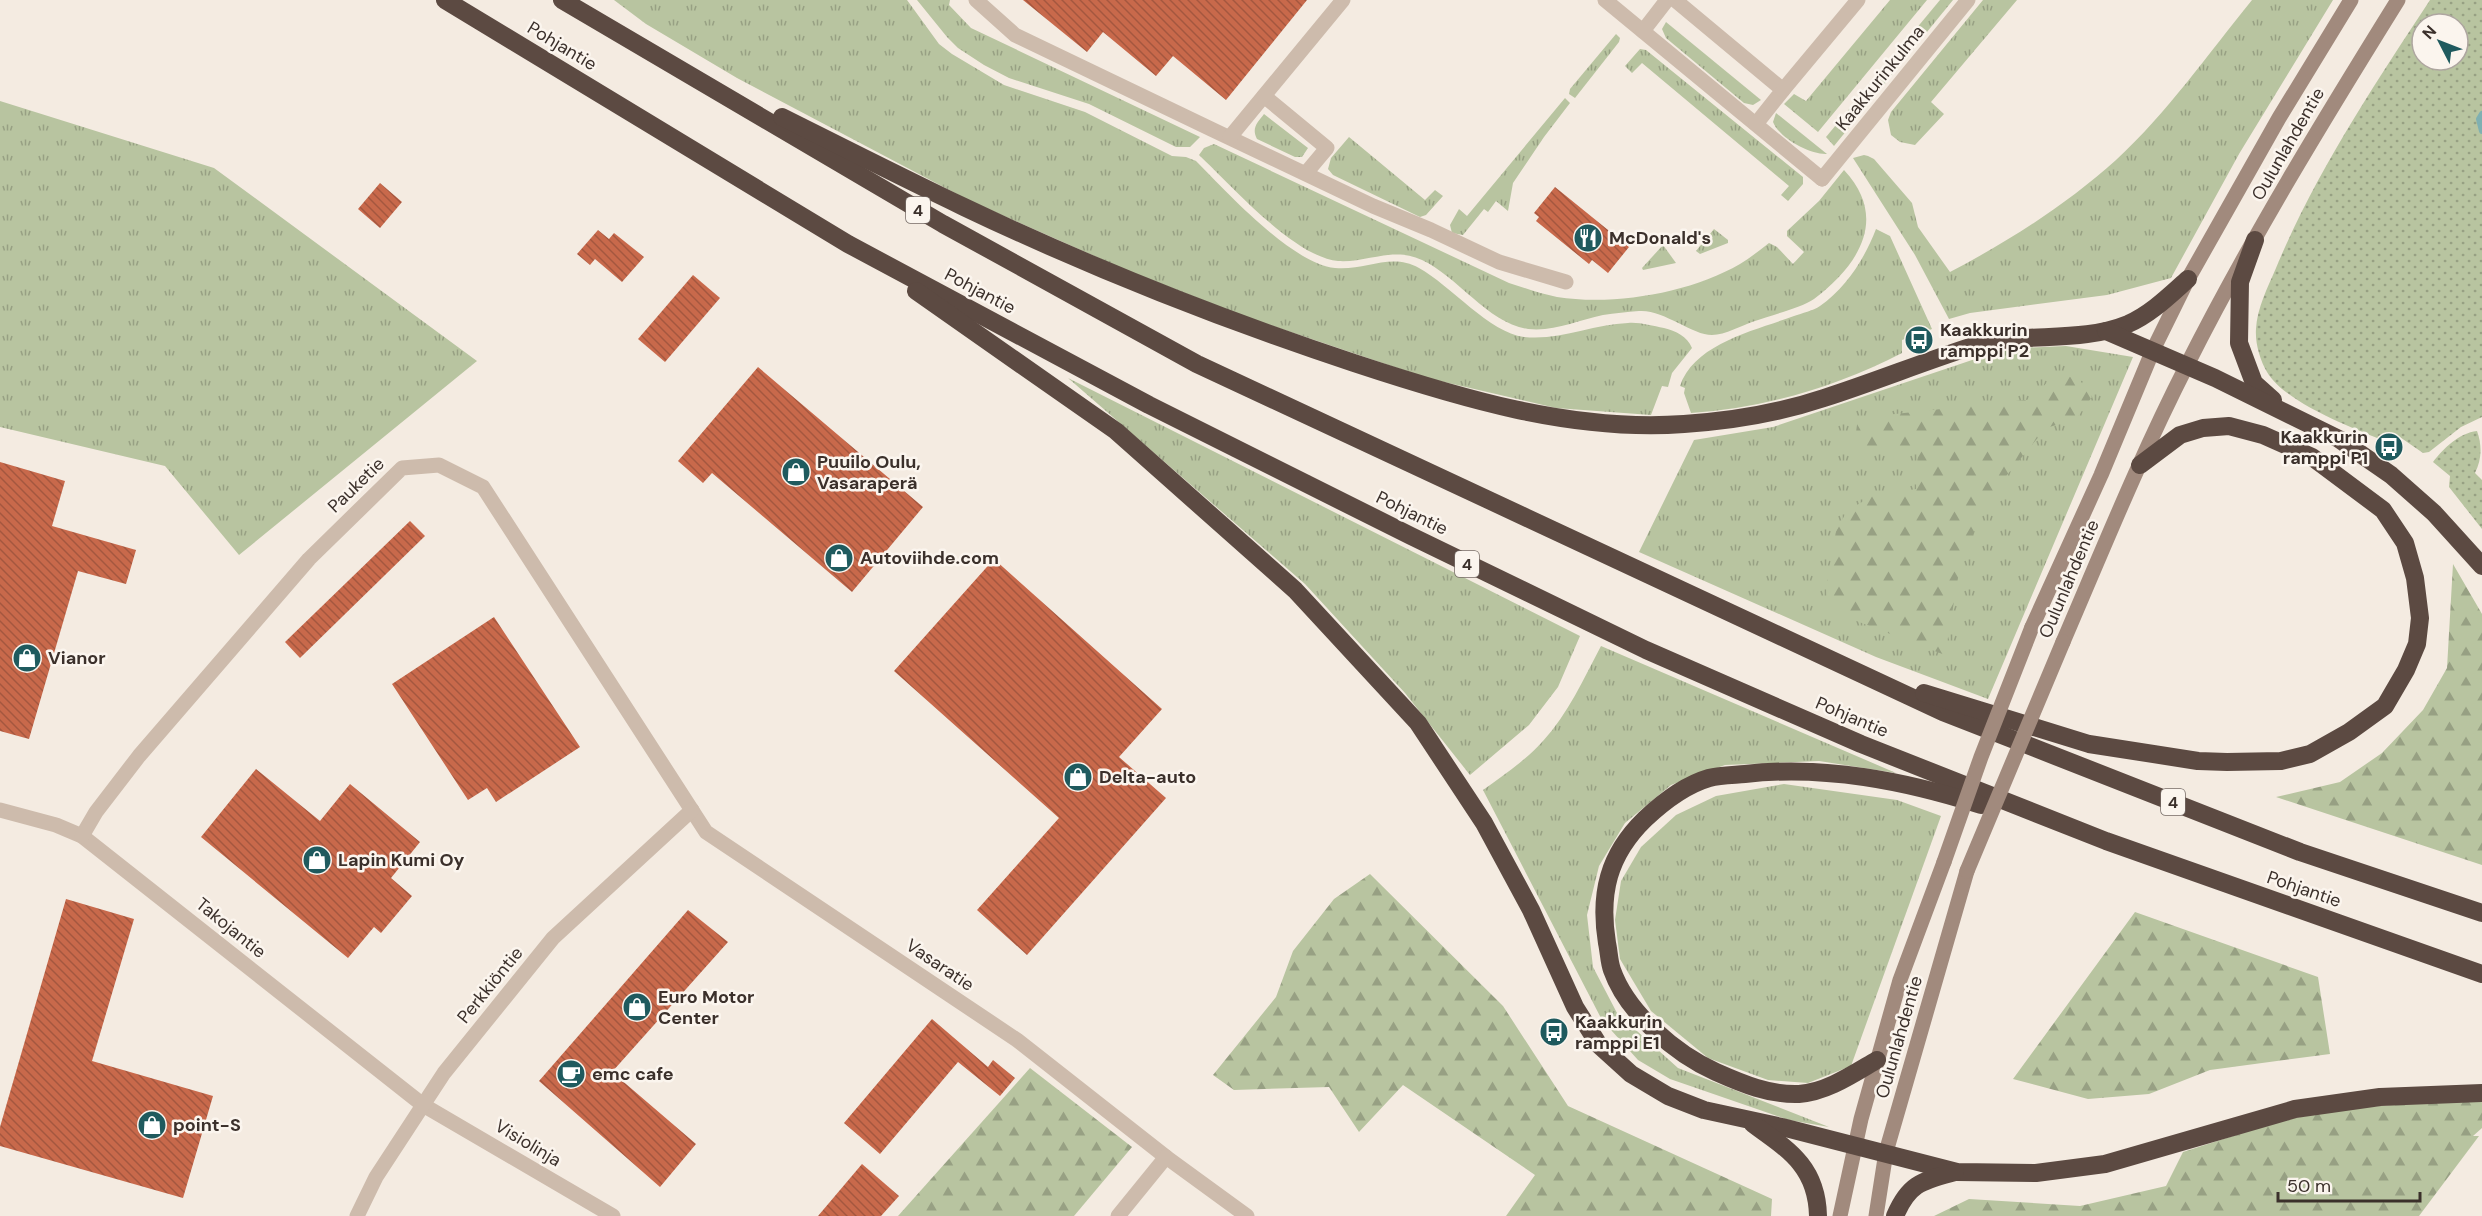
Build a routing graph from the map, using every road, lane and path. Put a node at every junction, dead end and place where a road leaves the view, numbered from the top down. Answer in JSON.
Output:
{"nodes":[{"id":1,"x":445,"y":0,"type":"edge"},
{"id":2,"x":562,"y":0,"type":"edge"},
{"id":3,"x":976,"y":0,"type":"edge"},
{"id":4,"x":1342,"y":0,"type":"edge"},
{"id":5,"x":1668,"y":0,"type":"edge"},
{"id":6,"x":1675,"y":0,"type":"edge"},
{"id":7,"x":1858,"y":0,"type":"edge"},
{"id":8,"x":1968,"y":0,"type":"edge"},
{"id":9,"x":2350,"y":0,"type":"edge"},
{"id":10,"x":2398,"y":0,"type":"edge"},
{"id":11,"x":1613,"y":2,"type":"edge"},
{"id":12,"x":1643,"y":31,"type":"junction"},
{"id":13,"x":643,"y":48,"type":"junction"},
{"id":14,"x":1784,"y":90,"type":"junction"},
{"id":15,"x":1264,"y":96,"type":"junction"},
{"id":16,"x":1756,"y":124,"type":"junction"},
{"id":17,"x":1230,"y":137,"type":"junction"},
{"id":18,"x":1306,"y":173,"type":"junction"},
{"id":19,"x":2255,"y":240,"type":"junction"},
{"id":20,"x":848,"y":244,"type":"junction"},
{"id":21,"x":2188,"y":279,"type":"junction"},
{"id":22,"x":1566,"y":282,"type":"dead end"},
{"id":23,"x":2106,"y":332,"type":"junction"},
{"id":24,"x":2153,"y":350,"type":"junction"},
{"id":25,"x":2186,"y":365,"type":"junction"},
{"id":26,"x":2285,"y":411,"type":"junction"},
{"id":27,"x":2140,"y":465,"type":"junction"},
{"id":28,"x":2482,"y":566,"type":"edge"},
{"id":29,"x":1870,"y":676,"type":"junction"},
{"id":30,"x":0,"y":810,"type":"edge"},
{"id":31,"x":692,"y":810,"type":"junction"},
{"id":32,"x":82,"y":836,"type":"junction"},
{"id":33,"x":2106,"y":841,"type":"junction"},
{"id":34,"x":2482,"y":913,"type":"edge"},
{"id":35,"x":2482,"y":974,"type":"edge"},
{"id":36,"x":1877,"y":1060,"type":"junction"},
{"id":37,"x":2482,"y":1093,"type":"edge"},
{"id":38,"x":423,"y":1105,"type":"junction"},
{"id":39,"x":1749,"y":1121,"type":"junction"},
{"id":40,"x":1854,"y":1146,"type":"junction"},
{"id":41,"x":1886,"y":1152,"type":"junction"},
{"id":42,"x":1166,"y":1157,"type":"junction"},
{"id":43,"x":1958,"y":1172,"type":"junction"},
{"id":44,"x":357,"y":1216,"type":"edge"},
{"id":45,"x":613,"y":1216,"type":"edge"},
{"id":46,"x":1118,"y":1216,"type":"edge"},
{"id":47,"x":1247,"y":1216,"type":"edge"},
{"id":48,"x":1818,"y":1216,"type":"edge"},
{"id":49,"x":1840,"y":1216,"type":"edge"},
{"id":50,"x":1876,"y":1216,"type":"edge"},
{"id":51,"x":1895,"y":1216,"type":"edge"}],
"edges":[{"from":1,"to":20,"type":"highway","name":"Pohjantie","number":"4"},
{"from":2,"to":13,"type":"highway","name":"Pohjantie","number":"4"},
{"from":3,"to":17,"type":"street"},
{"from":4,"to":15,"type":"street"},
{"from":5,"to":12,"type":"street"},
{"from":6,"to":14,"type":"street"},
{"from":7,"to":14,"type":"street"},
{"from":8,"to":16,"type":"street","name":"Kaakkurinkulma"},
{"from":9,"to":21,"type":"main road","name":"Oulunlahdentie"},
{"from":10,"to":19,"type":"main road","name":"Oulunlahdentie"},
{"from":11,"to":12,"type":"street"},
{"from":12,"to":16,"type":"street"},
{"from":13,"to":23,"type":"highway"},
{"from":13,"to":29,"type":"highway","name":"Pohjantie","number":"4"},
{"from":14,"to":16,"type":"street"},
{"from":15,"to":17,"type":"street"},
{"from":15,"to":18,"type":"street"},
{"from":17,"to":18,"type":"street"},
{"from":18,"to":22,"type":"street"},
{"from":19,"to":25,"type":"main road","name":"Oulunlahdentie"},
{"from":19,"to":26,"type":"highway"},
{"from":20,"to":33,"type":"highway","name":"Pohjantie","number":"4"},
{"from":20,"to":39,"type":"highway"},
{"from":21,"to":23,"type":"highway"},
{"from":21,"to":24,"type":"main road","name":"Oulunlahdentie"},
{"from":23,"to":24,"type":"highway"},
{"from":24,"to":25,"type":"highway"},
{"from":24,"to":36,"type":"main road","name":"Oulunlahdentie","bridge":true},
{"from":25,"to":26,"type":"highway"},
{"from":25,"to":27,"type":"main road","name":"Oulunlahdentie"},
{"from":26,"to":28,"type":"highway"},
{"from":27,"to":29,"type":"highway"},
{"from":27,"to":41,"type":"main road","name":"Oulunlahdentie","bridge":true},
{"from":29,"to":34,"type":"highway","name":"Pohjantie","number":"4"},
{"from":30,"to":32,"type":"street","name":"Takojantie"},
{"from":31,"to":32,"type":"street","name":"Pauketie"},
{"from":31,"to":38,"type":"street","name":"Perkkiöntie"},
{"from":31,"to":42,"type":"street","name":"Vasaratie"},
{"from":32,"to":38,"type":"street","name":"Takojantie"},
{"from":33,"to":35,"type":"highway","name":"Pohjantie","number":"4"},
{"from":33,"to":36,"type":"highway"},
{"from":36,"to":40,"type":"main road","name":"Oulunlahdentie"},
{"from":37,"to":43,"type":"highway"},
{"from":38,"to":44,"type":"street","name":"Perkkiöntie"},
{"from":38,"to":45,"type":"street","name":"Visiolinja"},
{"from":39,"to":40,"type":"highway"},
{"from":39,"to":48,"type":"highway"},
{"from":40,"to":41,"type":"highway"},
{"from":40,"to":49,"type":"main road","name":"Oulunlahdentie"},
{"from":41,"to":43,"type":"highway"},
{"from":41,"to":50,"type":"main road","name":"Oulunlahdentie"},
{"from":42,"to":46,"type":"street"},
{"from":42,"to":47,"type":"street","name":"Vasaratie"},
{"from":43,"to":51,"type":"highway"}]}
